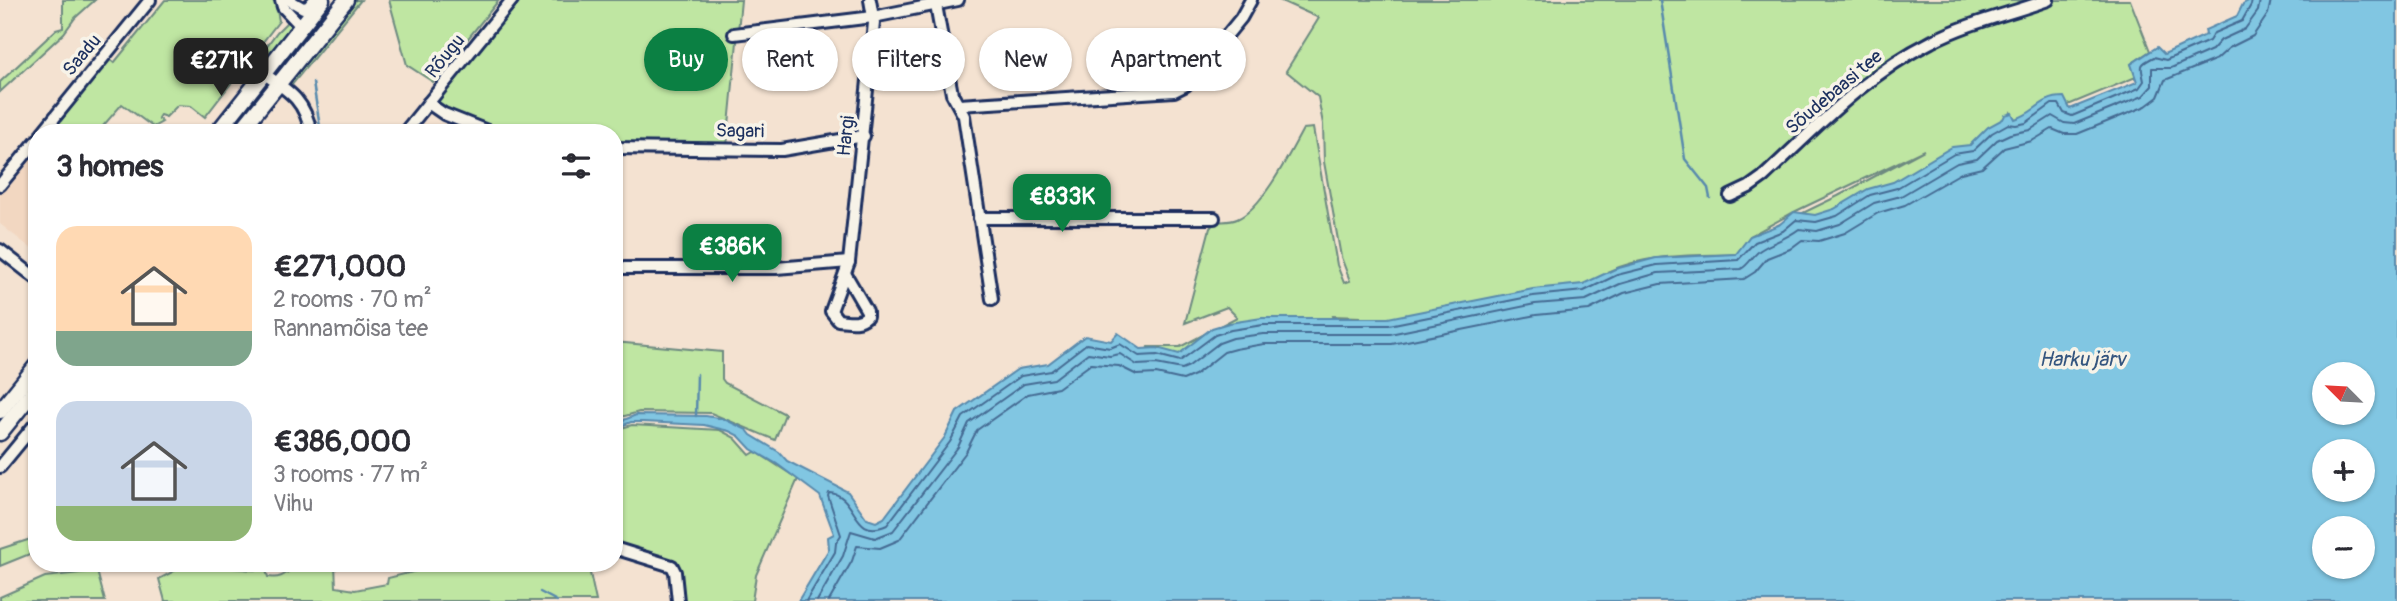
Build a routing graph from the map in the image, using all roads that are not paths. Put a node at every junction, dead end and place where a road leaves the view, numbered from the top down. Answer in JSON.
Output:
{"nodes":[{"id":1,"x":150,"y":0,"type":"edge"},
{"id":2,"x":281,"y":0,"type":"edge"},
{"id":3,"x":289,"y":0,"type":"edge"},
{"id":4,"x":314,"y":0,"type":"edge"},
{"id":5,"x":322,"y":0,"type":"edge"},
{"id":6,"x":333,"y":0,"type":"edge"},
{"id":7,"x":346,"y":0,"type":"edge"},
{"id":8,"x":512,"y":0,"type":"edge"},
{"id":9,"x":870,"y":0,"type":"edge"},
{"id":10,"x":958,"y":0,"type":"edge"},
{"id":11,"x":1251,"y":0,"type":"edge"},
{"id":12,"x":2048,"y":0,"type":"edge"},
{"id":13,"x":936,"y":5,"type":"junction"},
{"id":14,"x":873,"y":17,"type":"junction"},
{"id":15,"x":301,"y":26,"type":"junction"},
{"id":16,"x":734,"y":34,"type":"dead end"},
{"id":17,"x":263,"y":73,"type":"junction"},
{"id":18,"x":278,"y":83,"type":"junction"},
{"id":19,"x":428,"y":103,"type":"junction"},
{"id":20,"x":959,"y":105,"type":"junction"},
{"id":21,"x":49,"y":124,"type":"edge"},
{"id":22,"x":224,"y":124,"type":"edge"},
{"id":23,"x":246,"y":124,"type":"edge"},
{"id":24,"x":309,"y":124,"type":"edge"},
{"id":25,"x":411,"y":124,"type":"edge"},
{"id":26,"x":469,"y":124,"type":"edge"},
{"id":27,"x":864,"y":135,"type":"junction"},
{"id":28,"x":623,"y":148,"type":"edge"},
{"id":29,"x":28,"y":151,"type":"edge"},
{"id":30,"x":0,"y":185,"type":"edge"},
{"id":31,"x":1730,"y":196,"type":"dead end"},
{"id":32,"x":979,"y":218,"type":"junction"},
{"id":33,"x":1214,"y":218,"type":"dead end"},
{"id":34,"x":0,"y":250,"type":"edge"},
{"id":35,"x":849,"y":262,"type":"junction"},
{"id":36,"x":623,"y":268,"type":"edge"},
{"id":37,"x":28,"y":272,"type":"edge"},
{"id":38,"x":846,"y":275,"type":"dead end"},
{"id":39,"x":992,"y":299,"type":"dead end"},
{"id":40,"x":28,"y":376,"type":"edge"},
{"id":41,"x":28,"y":398,"type":"edge"},
{"id":42,"x":0,"y":411,"type":"edge"},
{"id":43,"x":0,"y":433,"type":"edge"},
{"id":44,"x":28,"y":433,"type":"edge"},
{"id":45,"x":0,"y":467,"type":"edge"},
{"id":46,"x":623,"y":551,"type":"edge"},
{"id":47,"x":678,"y":601,"type":"edge"}],
"edges":[{"from":1,"to":21,"type":"street","name":"Saadu"},
{"from":2,"to":15,"type":"street"},
{"from":3,"to":4,"type":"street"},
{"from":5,"to":15,"type":"main road"},
{"from":6,"to":18,"type":"main road"},
{"from":7,"to":18,"type":"main road"},
{"from":8,"to":19,"type":"street","name":"Rõugu"},
{"from":9,"to":14,"type":"street","name":"Hargi"},
{"from":10,"to":13,"type":"street"},
{"from":11,"to":20,"type":"street"},
{"from":12,"to":31,"type":"street","name":"Sõudebaasi tee"},
{"from":13,"to":14,"type":"street"},
{"from":13,"to":20,"type":"street"},
{"from":14,"to":16,"type":"street"},
{"from":14,"to":27,"type":"street","name":"Hargi"},
{"from":15,"to":17,"type":"main road"},
{"from":17,"to":18,"type":"street"},
{"from":17,"to":22,"type":"main road"},
{"from":18,"to":23,"type":"main road"},
{"from":18,"to":24,"type":"street"},
{"from":19,"to":25,"type":"street","name":"Rõugu"},
{"from":19,"to":26,"type":"street"},
{"from":20,"to":32,"type":"street"},
{"from":27,"to":28,"type":"street","name":"Sagari"},
{"from":27,"to":35,"type":"street","name":"Hargi"},
{"from":29,"to":30,"type":"street"},
{"from":32,"to":33,"type":"street"},
{"from":32,"to":39,"type":"street"},
{"from":34,"to":37,"type":"street"},
{"from":35,"to":36,"type":"street"},
{"from":35,"to":38,"type":"street","name":"Hargi"},
{"from":40,"to":42,"type":"main road"},
{"from":41,"to":43,"type":"main road"},
{"from":44,"to":45,"type":"street"},
{"from":46,"to":47,"type":"street"}]}
